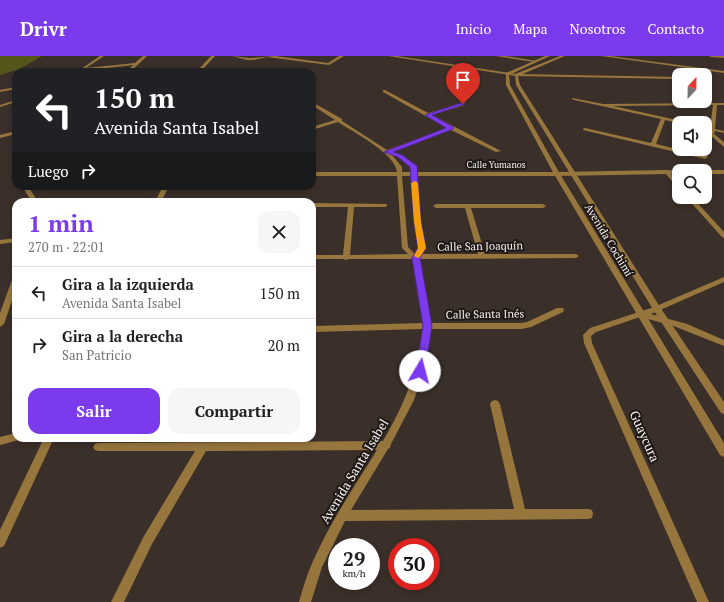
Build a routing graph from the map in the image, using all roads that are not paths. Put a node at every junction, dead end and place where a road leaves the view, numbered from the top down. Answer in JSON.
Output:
{"nodes":[{"id":1,"x":102,"y":56,"type":"edge"},
{"id":2,"x":145,"y":56,"type":"edge"},
{"id":3,"x":213,"y":56,"type":"edge"},
{"id":4,"x":234,"y":56,"type":"edge"},
{"id":5,"x":267,"y":56,"type":"edge"},
{"id":6,"x":342,"y":56,"type":"edge"},
{"id":7,"x":390,"y":56,"type":"edge"},
{"id":8,"x":498,"y":56,"type":"edge"},
{"id":9,"x":548,"y":56,"type":"edge"},
{"id":10,"x":563,"y":56,"type":"edge"},
{"id":11,"x":603,"y":56,"type":"edge"},
{"id":12,"x":711,"y":56,"type":"edge"},
{"id":13,"x":724,"y":57,"type":"edge"},
{"id":14,"x":534,"y":61,"type":"junction"},
{"id":15,"x":136,"y":64,"type":"junction"},
{"id":16,"x":85,"y":68,"type":"edge"},
{"id":17,"x":100,"y":68,"type":"edge"},
{"id":18,"x":132,"y":68,"type":"edge"},
{"id":19,"x":202,"y":68,"type":"edge"},
{"id":20,"x":688,"y":68,"type":"edge"},
{"id":21,"x":712,"y":71,"type":"edge"},
{"id":22,"x":724,"y":72,"type":"edge"},
{"id":23,"x":507,"y":74,"type":"junction"},
{"id":24,"x":516,"y":75,"type":"junction"},
{"id":25,"x":672,"y":78,"type":"edge"},
{"id":26,"x":12,"y":89,"type":"edge"},
{"id":27,"x":0,"y":91,"type":"edge"},
{"id":28,"x":384,"y":91,"type":"dead end"},
{"id":29,"x":574,"y":99,"type":"dead end"},
{"id":30,"x":12,"y":102,"type":"edge"},
{"id":31,"x":463,"y":104,"type":"dead end"},
{"id":32,"x":724,"y":104,"type":"edge"},
{"id":33,"x":316,"y":105,"type":"edge"},
{"id":34,"x":604,"y":105,"type":"junction"},
{"id":35,"x":715,"y":105,"type":"junction"},
{"id":36,"x":0,"y":106,"type":"edge"},
{"id":37,"x":724,"y":108,"type":"edge"},
{"id":38,"x":428,"y":115,"type":"junction"},
{"id":39,"x":663,"y":118,"type":"junction"},
{"id":40,"x":340,"y":120,"type":"junction"},
{"id":41,"x":672,"y":120,"type":"edge"},
{"id":42,"x":316,"y":128,"type":"edge"},
{"id":43,"x":451,"y":128,"type":"junction"},
{"id":44,"x":585,"y":129,"type":"dead end"},
{"id":45,"x":713,"y":129,"type":"junction"},
{"id":46,"x":724,"y":132,"type":"edge"},
{"id":47,"x":12,"y":133,"type":"edge"},
{"id":48,"x":724,"y":136,"type":"edge"},
{"id":49,"x":0,"y":137,"type":"edge"},
{"id":50,"x":653,"y":145,"type":"junction"},
{"id":51,"x":724,"y":145,"type":"edge"},
{"id":52,"x":498,"y":151,"type":"dead end"},
{"id":53,"x":387,"y":152,"type":"junction"},
{"id":54,"x":705,"y":157,"type":"dead end"},
{"id":55,"x":667,"y":172,"type":"junction"},
{"id":56,"x":672,"y":172,"type":"edge"},
{"id":57,"x":712,"y":172,"type":"edge"},
{"id":58,"x":724,"y":172,"type":"edge"},
{"id":59,"x":316,"y":174,"type":"edge"},
{"id":60,"x":400,"y":174,"type":"junction"},
{"id":61,"x":414,"y":174,"type":"junction"},
{"id":62,"x":557,"y":174,"type":"junction"},
{"id":63,"x":572,"y":174,"type":"junction"},
{"id":64,"x":672,"y":178,"type":"edge"},
{"id":65,"x":695,"y":204,"type":"edge"},
{"id":66,"x":316,"y":205,"type":"edge"},
{"id":67,"x":385,"y":205,"type":"dead end"},
{"id":68,"x":467,"y":205,"type":"junction"},
{"id":69,"x":351,"y":206,"type":"junction"},
{"id":70,"x":436,"y":206,"type":"dead end"},
{"id":71,"x":543,"y":206,"type":"dead end"},
{"id":72,"x":403,"y":222,"type":"junction"},
{"id":73,"x":417,"y":222,"type":"junction"},
{"id":74,"x":724,"y":236,"type":"edge"},
{"id":75,"x":12,"y":240,"type":"edge"},
{"id":76,"x":0,"y":242,"type":"edge"},
{"id":77,"x":576,"y":256,"type":"dead end"},
{"id":78,"x":482,"y":257,"type":"junction"},
{"id":79,"x":316,"y":258,"type":"edge"},
{"id":80,"x":346,"y":258,"type":"junction"},
{"id":81,"x":416,"y":258,"type":"junction"},
{"id":82,"x":724,"y":278,"type":"edge"},
{"id":83,"x":12,"y":290,"type":"edge"},
{"id":84,"x":657,"y":309,"type":"junction"},
{"id":85,"x":560,"y":310,"type":"dead end"},
{"id":86,"x":641,"y":315,"type":"junction"},
{"id":87,"x":663,"y":318,"type":"junction"},
{"id":88,"x":0,"y":324,"type":"edge"},
{"id":89,"x":427,"y":326,"type":"junction"},
{"id":90,"x":316,"y":329,"type":"edge"},
{"id":91,"x":724,"y":343,"type":"edge"},
{"id":92,"x":495,"y":404,"type":"dead end"},
{"id":93,"x":724,"y":410,"type":"edge"},
{"id":94,"x":12,"y":438,"type":"edge"},
{"id":95,"x":0,"y":440,"type":"edge"},
{"id":96,"x":47,"y":442,"type":"edge"},
{"id":97,"x":387,"y":445,"type":"junction"},
{"id":98,"x":203,"y":446,"type":"junction"},
{"id":99,"x":98,"y":447,"type":"dead end"},
{"id":100,"x":724,"y":452,"type":"edge"},
{"id":101,"x":521,"y":514,"type":"junction"},
{"id":102,"x":588,"y":514,"type":"dead end"},
{"id":103,"x":341,"y":516,"type":"junction"},
{"id":104,"x":0,"y":542,"type":"edge"},
{"id":105,"x":117,"y":602,"type":"edge"},
{"id":106,"x":305,"y":602,"type":"edge"},
{"id":107,"x":703,"y":602,"type":"edge"}],
"edges":[{"from":1,"to":16,"type":"street"},
{"from":2,"to":15,"type":"street"},
{"from":3,"to":19,"type":"street"},
{"from":4,"to":5,"type":"street"},
{"from":5,"to":6,"type":"street"},
{"from":7,"to":23,"type":"street"},
{"from":8,"to":14,"type":"street"},
{"from":9,"to":14,"type":"street"},
{"from":10,"to":24,"type":"street"},
{"from":11,"to":20,"type":"street"},
{"from":12,"to":13,"type":"street"},
{"from":14,"to":23,"type":"street"},
{"from":15,"to":17,"type":"street"},
{"from":15,"to":18,"type":"street"},
{"from":21,"to":22,"type":"street"},
{"from":23,"to":24,"type":"street"},
{"from":23,"to":62,"type":"street","name":"Avenida Cochimí"},
{"from":24,"to":25,"type":"street"},
{"from":24,"to":63,"type":"street","name":"Avenida Cochimí"},
{"from":26,"to":27,"type":"street"},
{"from":28,"to":38,"type":"street"},
{"from":29,"to":34,"type":"street"},
{"from":30,"to":36,"type":"street"},
{"from":31,"to":38,"type":"street"},
{"from":32,"to":35,"type":"street"},
{"from":33,"to":40,"type":"street","name":"Avenida Santa Isabel"},
{"from":34,"to":35,"type":"street"},
{"from":34,"to":39,"type":"street"},
{"from":35,"to":37,"type":"street"},
{"from":35,"to":45,"type":"street"},
{"from":38,"to":43,"type":"street"},
{"from":39,"to":41,"type":"street"},
{"from":39,"to":50,"type":"street"},
{"from":40,"to":42,"type":"street"},
{"from":40,"to":53,"type":"street","name":"Avenida Santa Isabel"},
{"from":43,"to":52,"type":"street"},
{"from":43,"to":53,"type":"street"},
{"from":44,"to":50,"type":"street"},
{"from":45,"to":46,"type":"street"},
{"from":45,"to":48,"type":"street"},
{"from":45,"to":51,"type":"street"},
{"from":47,"to":49,"type":"street"},
{"from":50,"to":54,"type":"street"},
{"from":53,"to":60,"type":"street","name":"Avenida Santa Isabel"},
{"from":53,"to":61,"type":"street","name":"Avenida Santa Isabel"},
{"from":55,"to":56,"type":"street","name":"Calle Yumanos"},
{"from":55,"to":63,"type":"street","name":"Calle Yumanos"},
{"from":55,"to":64,"type":"street"},
{"from":57,"to":58,"type":"street"},
{"from":59,"to":60,"type":"street","name":"Calle Yumanos"},
{"from":60,"to":61,"type":"street","name":"Calle Yumanos"},
{"from":60,"to":72,"type":"street","name":"Avenida Santa Isabel"},
{"from":61,"to":62,"type":"street","name":"Calle Yumanos"},
{"from":61,"to":73,"type":"street","name":"Avenida Santa Isabel"},
{"from":62,"to":63,"type":"street","name":"Calle Yumanos"},
{"from":62,"to":86,"type":"street","name":"Avenida Cochimí"},
{"from":63,"to":84,"type":"street","name":"Avenida Cochimí"},
{"from":65,"to":74,"type":"street"},
{"from":66,"to":69,"type":"street"},
{"from":67,"to":69,"type":"street"},
{"from":68,"to":70,"type":"street"},
{"from":68,"to":71,"type":"street"},
{"from":68,"to":78,"type":"street"},
{"from":69,"to":80,"type":"street"},
{"from":72,"to":73,"type":"street"},
{"from":72,"to":81,"type":"street","name":"Avenida Santa Isabel"},
{"from":73,"to":81,"type":"street","name":"Avenida Santa Isabel"},
{"from":75,"to":76,"type":"street"},
{"from":77,"to":78,"type":"street","name":"Calle San Joaquín"},
{"from":78,"to":81,"type":"street","name":"Calle San Joaquín"},
{"from":79,"to":80,"type":"street","name":"Calle San Joaquín"},
{"from":80,"to":81,"type":"street","name":"Calle San Joaquín"},
{"from":81,"to":89,"type":"street","name":"Avenida Santa Isabel"},
{"from":82,"to":84,"type":"street"},
{"from":83,"to":88,"type":"street"},
{"from":84,"to":86,"type":"street"},
{"from":84,"to":87,"type":"street","name":"Avenida Cochimí"},
{"from":85,"to":89,"type":"street","name":"Calle Santa Inés"},
{"from":86,"to":87,"type":"street"},
{"from":86,"to":100,"type":"street","name":"Avenida Cochimí"},
{"from":86,"to":107,"type":"street","name":"Guaycura"},
{"from":87,"to":91,"type":"street"},
{"from":87,"to":93,"type":"street","name":"Avenida Cochimí"},
{"from":89,"to":90,"type":"street","name":"Calle Santa Inés"},
{"from":89,"to":97,"type":"street","name":"Avenida Santa Isabel"},
{"from":92,"to":101,"type":"street"},
{"from":94,"to":95,"type":"street"},
{"from":96,"to":104,"type":"street"},
{"from":97,"to":98,"type":"street"},
{"from":97,"to":103,"type":"street","name":"Avenida Santa Isabel"},
{"from":98,"to":99,"type":"street"},
{"from":98,"to":105,"type":"street"},
{"from":101,"to":102,"type":"street"},
{"from":101,"to":103,"type":"street"},
{"from":103,"to":106,"type":"street","name":"Avenida Santa Isabel"}]}
